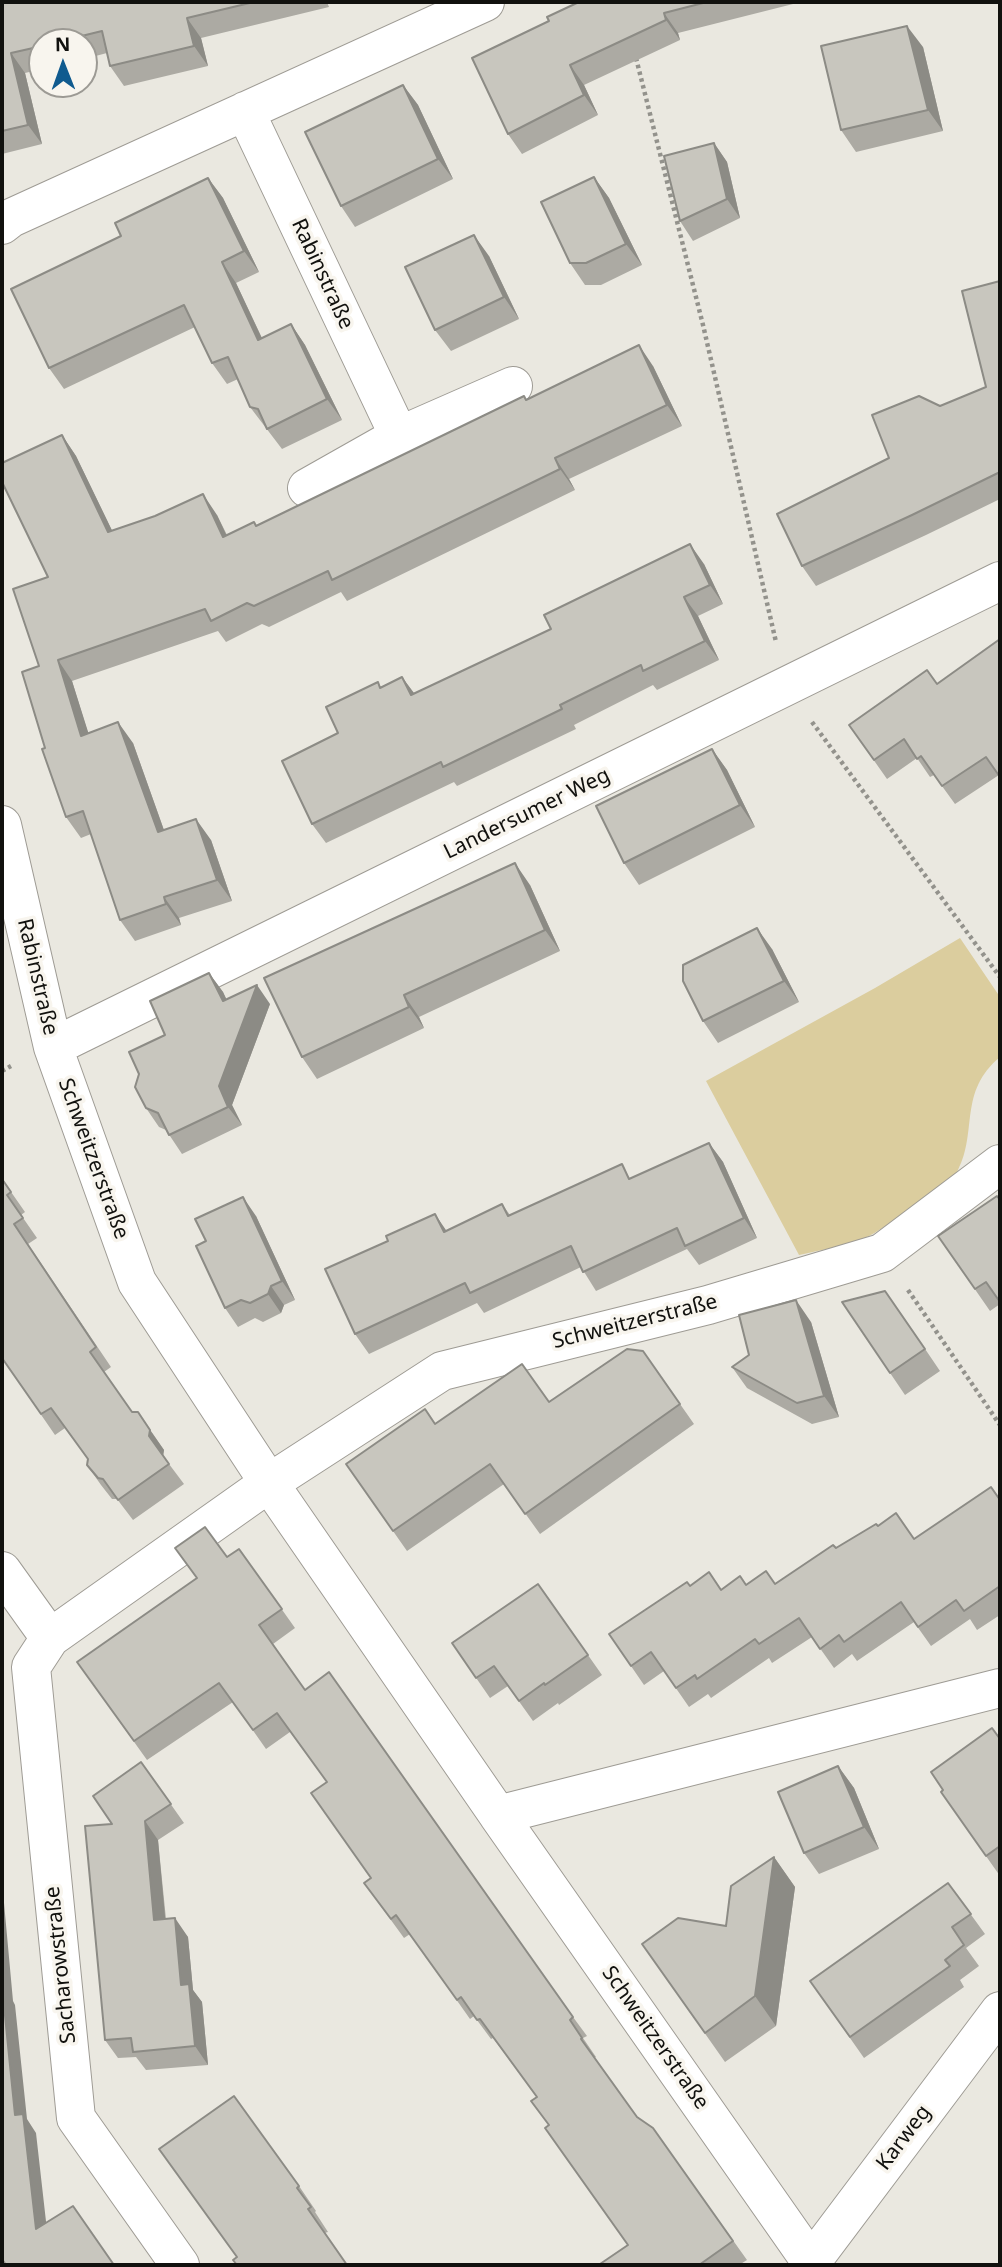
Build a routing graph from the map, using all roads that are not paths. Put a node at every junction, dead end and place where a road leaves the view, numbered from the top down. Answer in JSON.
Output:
{"nodes":[{"id":1,"x":485,"y":2,"type":"edge"},
{"id":2,"x":245,"y":111,"type":"junction"},
{"id":3,"x":2,"y":225,"type":"edge"},
{"id":4,"x":513,"y":387,"type":"dead end"},
{"id":5,"x":399,"y":436,"type":"junction"},
{"id":6,"x":307,"y":488,"type":"dead end"},
{"id":7,"x":1000,"y":581,"type":"edge"},
{"id":8,"x":2,"y":825,"type":"edge"},
{"id":9,"x":53,"y":1047,"type":"junction"},
{"id":10,"x":1000,"y":1164,"type":"edge"},
{"id":11,"x":269,"y":1483,"type":"junction"},
{"id":12,"x":2,"y":1571,"type":"edge"},
{"id":13,"x":50,"y":1637,"type":"junction"},
{"id":14,"x":1000,"y":1688,"type":"edge"},
{"id":15,"x":498,"y":1815,"type":"junction"},
{"id":16,"x":1000,"y":2011,"type":"edge"},
{"id":17,"x":810,"y":2264,"type":"edge"},
{"id":18,"x":180,"y":2265,"type":"edge"}],
"edges":[{"from":1,"to":2,"type":"street"},
{"from":2,"to":3,"type":"street"},
{"from":2,"to":5,"type":"street","name":"Rabinstraße"},
{"from":4,"to":5,"type":"street"},
{"from":5,"to":6,"type":"street"},
{"from":7,"to":9,"type":"street","name":"Landersumer Weg"},
{"from":8,"to":9,"type":"street","name":"Rabinstraße"},
{"from":9,"to":11,"type":"street","name":"Schweitzerstraße"},
{"from":10,"to":11,"type":"street","name":"Schweitzerstraße"},
{"from":11,"to":13,"type":"street","name":"Sacharowstraße"},
{"from":11,"to":15,"type":"street","name":"Schweitzerstraße"},
{"from":12,"to":13,"type":"street"},
{"from":13,"to":18,"type":"street","name":"Sacharowstraße"},
{"from":14,"to":15,"type":"street"},
{"from":15,"to":17,"type":"street","name":"Schweitzerstraße"},
{"from":16,"to":17,"type":"street","name":"Karweg"}]}
